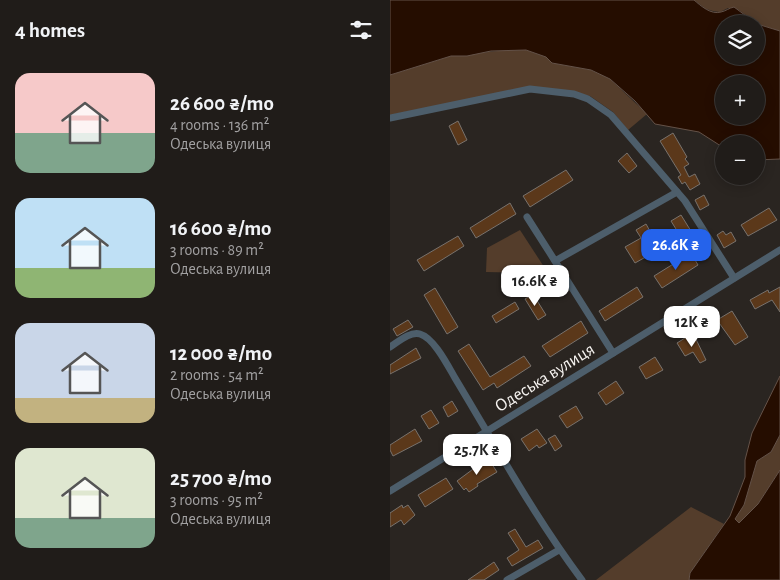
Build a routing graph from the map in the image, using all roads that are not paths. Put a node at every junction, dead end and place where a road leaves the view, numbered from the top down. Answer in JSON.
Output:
{"nodes":[{"id":1,"x":390,"y":118,"type":"edge"},
{"id":2,"x":677,"y":192,"type":"junction"},
{"id":3,"x":527,"y":217,"type":"dead end"},
{"id":4,"x":780,"y":250,"type":"edge"},
{"id":5,"x":555,"y":261,"type":"junction"},
{"id":6,"x":734,"y":278,"type":"junction"},
{"id":7,"x":390,"y":347,"type":"edge"},
{"id":8,"x":613,"y":353,"type":"junction"},
{"id":9,"x":488,"y":432,"type":"junction"},
{"id":10,"x":390,"y":491,"type":"edge"},
{"id":11,"x":559,"y":550,"type":"junction"},
{"id":12,"x":507,"y":580,"type":"edge"},
{"id":13,"x":582,"y":580,"type":"edge"}],
"edges":[{"from":1,"to":2,"type":"street"},
{"from":2,"to":5,"type":"street"},
{"from":2,"to":6,"type":"street"},
{"from":3,"to":5,"type":"street","name":"Одеська вулиця"},
{"from":4,"to":6,"type":"street","name":"Одеська вулиця"},
{"from":5,"to":8,"type":"street","name":"Одеська вулиця"},
{"from":6,"to":8,"type":"street","name":"Одеська вулиця"},
{"from":7,"to":9,"type":"street"},
{"from":8,"to":9,"type":"street","name":"Одеська вулиця"},
{"from":9,"to":10,"type":"street","name":"Одеська вулиця"},
{"from":9,"to":11,"type":"street"},
{"from":11,"to":12,"type":"street"},
{"from":11,"to":13,"type":"street"}]}
